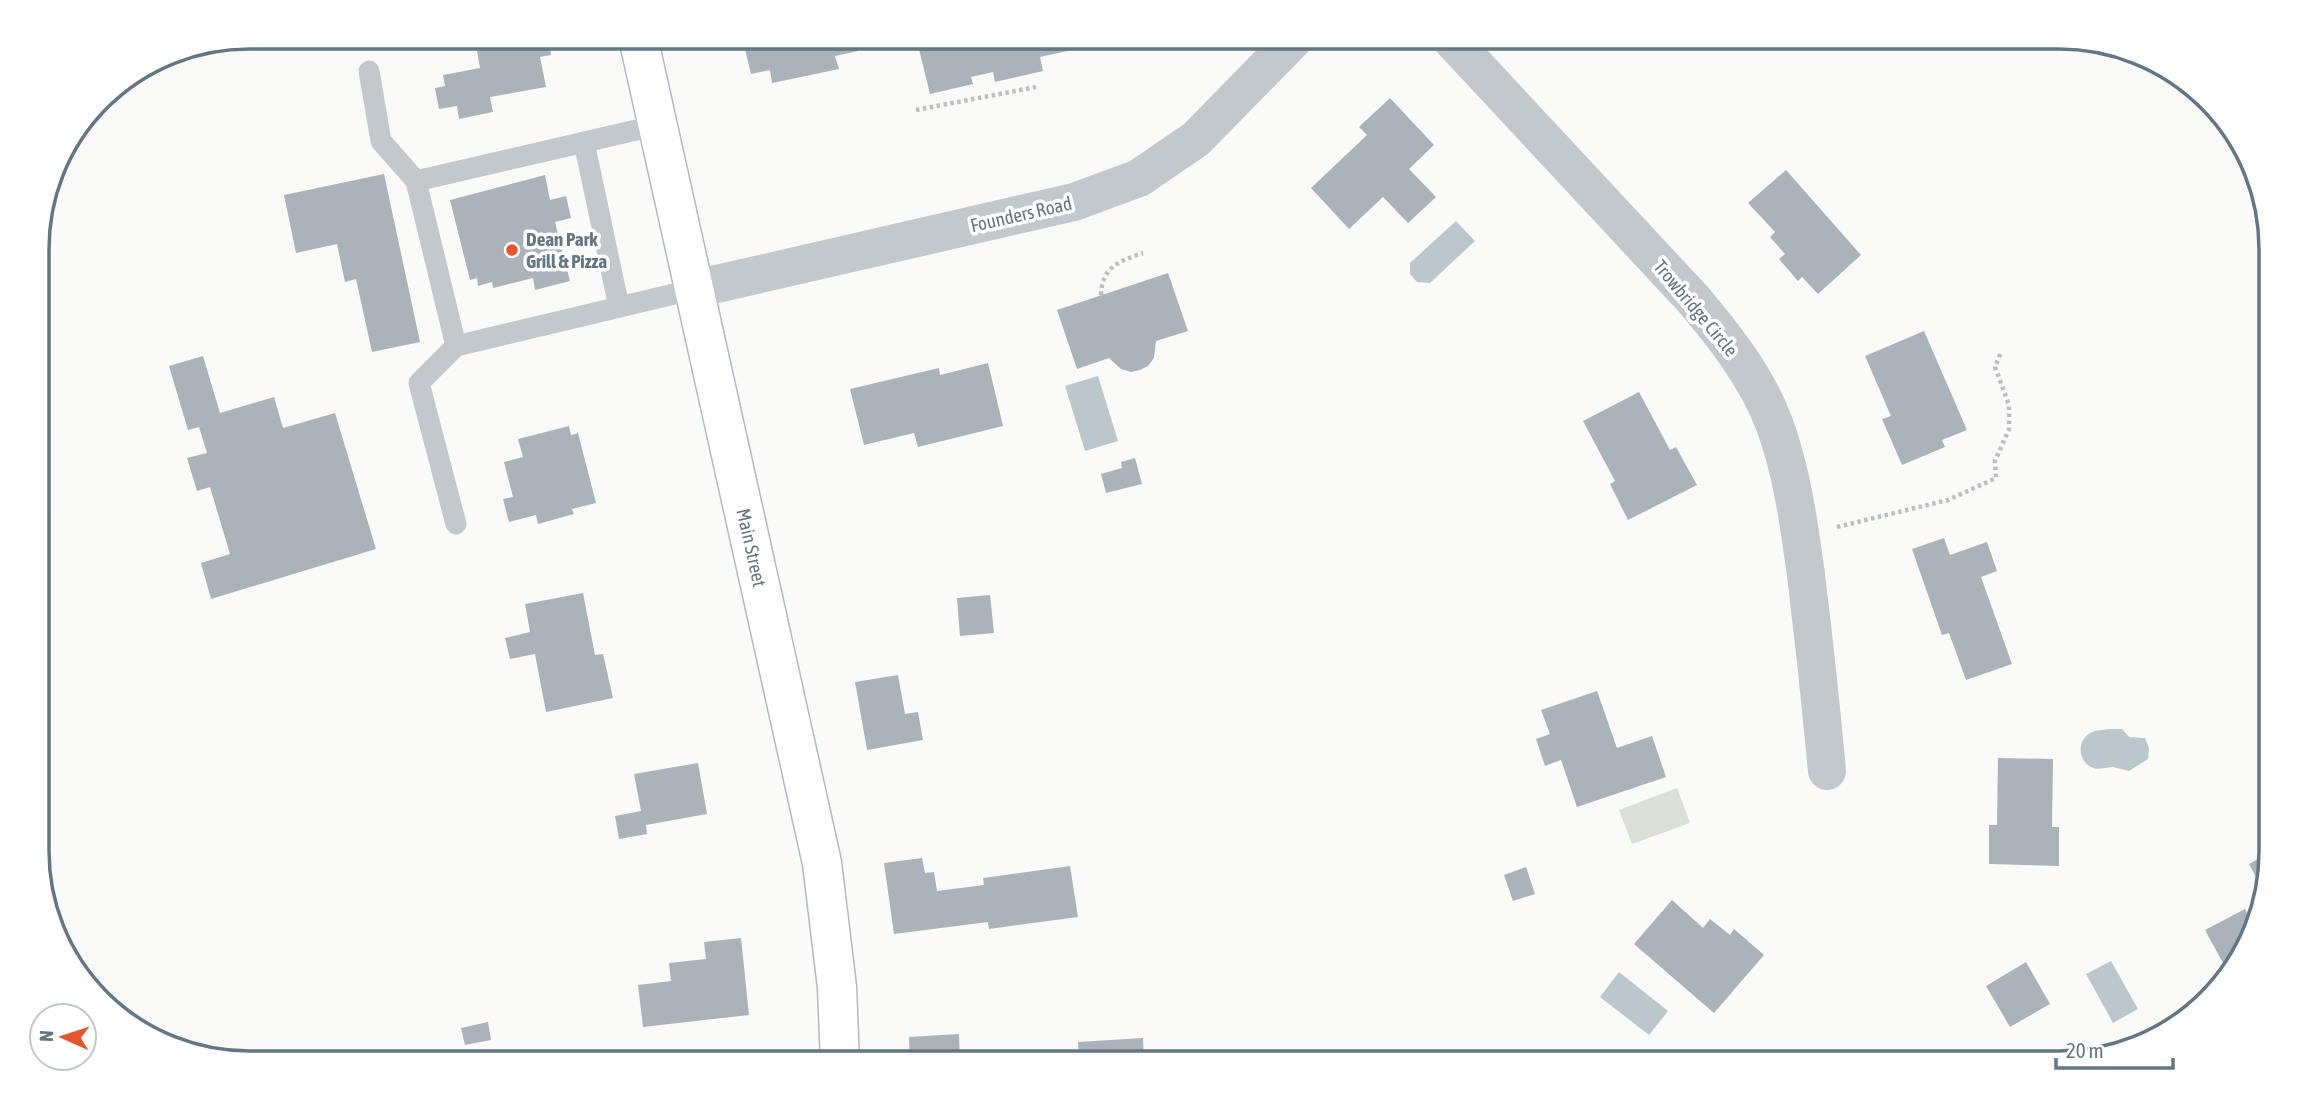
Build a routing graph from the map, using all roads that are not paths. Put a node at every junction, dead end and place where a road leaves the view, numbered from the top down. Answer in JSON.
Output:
{"nodes":[{"id":1,"x":641,"y":49,"type":"edge"},
{"id":2,"x":1284,"y":49,"type":"edge"},
{"id":3,"x":1459,"y":49,"type":"edge"},
{"id":4,"x":369,"y":71,"type":"dead end"},
{"id":5,"x":658,"y":125,"type":"junction"},
{"id":6,"x":584,"y":142,"type":"junction"},
{"id":7,"x":416,"y":181,"type":"junction"},
{"id":8,"x":695,"y":289,"type":"junction"},
{"id":9,"x":619,"y":307,"type":"junction"},
{"id":10,"x":456,"y":346,"type":"junction"},
{"id":11,"x":456,"y":524,"type":"dead end"},
{"id":12,"x":1827,"y":771,"type":"dead end"},
{"id":13,"x":840,"y":1051,"type":"edge"}],
"edges":[{"from":1,"to":5,"type":"main road","name":"Main Street"},
{"from":2,"to":8,"type":"street","name":"Founders Road"},
{"from":3,"to":12,"type":"street","name":"Trowbridge Circle"},
{"from":4,"to":7,"type":"lane"},
{"from":5,"to":6,"type":"lane"},
{"from":5,"to":8,"type":"main road","name":"Main Street"},
{"from":6,"to":7,"type":"lane"},
{"from":6,"to":9,"type":"lane"},
{"from":7,"to":10,"type":"lane"},
{"from":8,"to":9,"type":"lane"},
{"from":8,"to":13,"type":"main road","name":"Main Street"},
{"from":9,"to":10,"type":"lane"},
{"from":10,"to":11,"type":"lane"}]}
